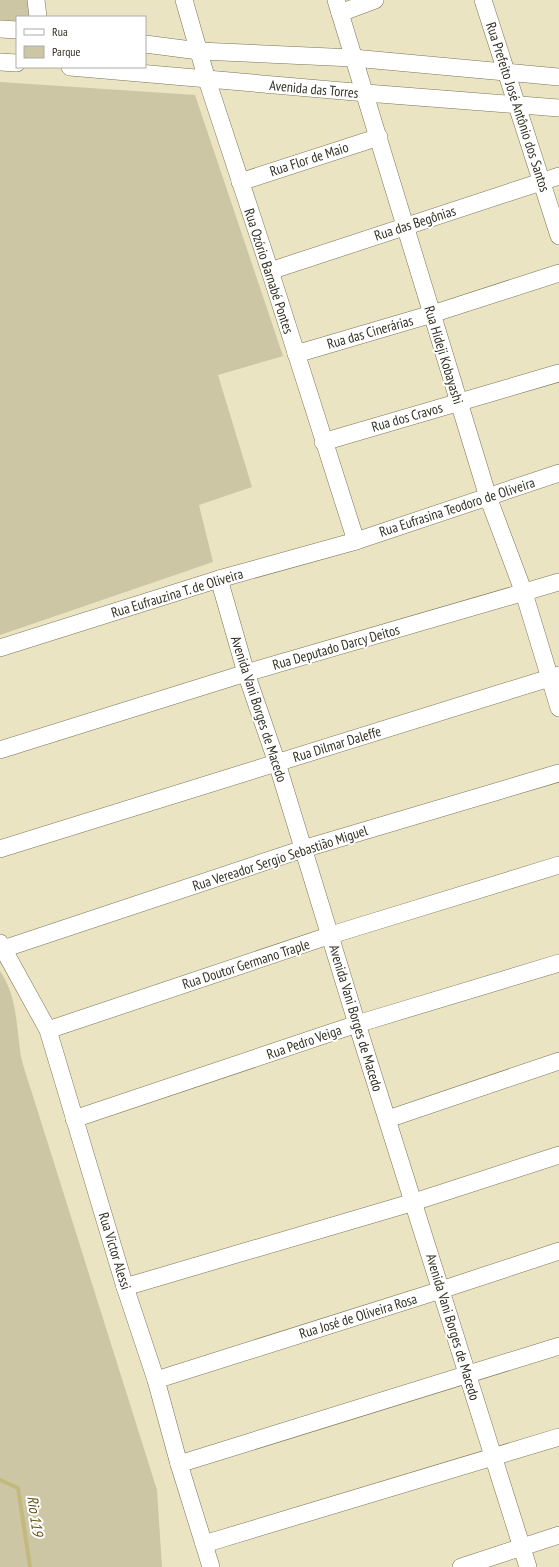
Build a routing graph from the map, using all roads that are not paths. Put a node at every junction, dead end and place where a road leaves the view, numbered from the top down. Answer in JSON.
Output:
{"nodes":[{"id":1,"x":36,"y":0,"type":"edge"},
{"id":2,"x":184,"y":0,"type":"edge"},
{"id":3,"x":375,"y":0,"type":"edge"},
{"id":4,"x":484,"y":0,"type":"edge"},
{"id":5,"x":338,"y":7,"type":"edge"},
{"id":6,"x":38,"y":16,"type":"edge"},
{"id":7,"x":0,"y":29,"type":"edge"},
{"id":8,"x":16,"y":30,"type":"edge"},
{"id":9,"x":146,"y":44,"type":"edge"},
{"id":10,"x":200,"y":51,"type":"junction"},
{"id":11,"x":353,"y":58,"type":"junction"},
{"id":12,"x":0,"y":62,"type":"edge"},
{"id":13,"x":16,"y":63,"type":"edge"},
{"id":14,"x":81,"y":68,"type":"edge"},
{"id":15,"x":507,"y":72,"type":"junction"},
{"id":16,"x":559,"y":77,"type":"edge"},
{"id":17,"x":207,"y":80,"type":"junction"},
{"id":18,"x":366,"y":93,"type":"junction"},
{"id":19,"x":517,"y":105,"type":"junction"},
{"id":20,"x":559,"y":108,"type":"edge"},
{"id":21,"x":379,"y":137,"type":"junction"},
{"id":22,"x":559,"y":176,"type":"edge"},
{"id":23,"x":542,"y":181,"type":"junction"},
{"id":24,"x":240,"y":182,"type":"junction"},
{"id":25,"x":406,"y":226,"type":"junction"},
{"id":26,"x":559,"y":236,"type":"edge"},
{"id":27,"x":270,"y":271,"type":"junction"},
{"id":28,"x":559,"y":273,"type":"edge"},
{"id":29,"x":432,"y":314,"type":"junction"},
{"id":30,"x":296,"y":354,"type":"junction"},
{"id":31,"x":559,"y":373,"type":"edge"},
{"id":32,"x":459,"y":402,"type":"junction"},
{"id":33,"x":323,"y":442,"type":"junction"},
{"id":34,"x":559,"y":473,"type":"edge"},
{"id":35,"x":488,"y":497,"type":"junction"},
{"id":36,"x":356,"y":541,"type":"junction"},
{"id":37,"x":219,"y":579,"type":"junction"},
{"id":38,"x":559,"y":582,"type":"edge"},
{"id":39,"x":524,"y":593,"type":"junction"},
{"id":40,"x":0,"y":648,"type":"edge"},
{"id":41,"x":246,"y":673,"type":"junction"},
{"id":42,"x":555,"y":676,"type":"edge"},
{"id":43,"x":559,"y":708,"type":"edge"},
{"id":44,"x":0,"y":750,"type":"edge"},
{"id":45,"x":277,"y":763,"type":"junction"},
{"id":46,"x":559,"y":774,"type":"edge"},
{"id":47,"x":0,"y":849,"type":"edge"},
{"id":48,"x":303,"y":849,"type":"junction"},
{"id":49,"x":559,"y":865,"type":"edge"},
{"id":50,"x":331,"y":935,"type":"junction"},
{"id":51,"x":2,"y":946,"type":"edge"},
{"id":52,"x":559,"y":963,"type":"edge"},
{"id":53,"x":357,"y":1024,"type":"junction"},
{"id":54,"x":48,"y":1030,"type":"junction"},
{"id":55,"x":559,"y":1061,"type":"edge"},
{"id":56,"x":74,"y":1119,"type":"junction"},
{"id":57,"x":388,"y":1119,"type":"junction"},
{"id":58,"x":559,"y":1156,"type":"edge"},
{"id":59,"x":414,"y":1202,"type":"junction"},
{"id":60,"x":559,"y":1251,"type":"edge"},
{"id":61,"x":125,"y":1287,"type":"junction"},
{"id":62,"x":441,"y":1290,"type":"junction"},
{"id":63,"x":559,"y":1346,"type":"edge"},
{"id":64,"x":468,"y":1374,"type":"junction"},
{"id":65,"x":156,"y":1380,"type":"junction"},
{"id":66,"x":559,"y":1437,"type":"edge"},
{"id":67,"x":493,"y":1457,"type":"junction"},
{"id":68,"x":179,"y":1464,"type":"junction"},
{"id":69,"x":559,"y":1536,"type":"edge"},
{"id":70,"x":204,"y":1544,"type":"junction"},
{"id":71,"x":522,"y":1547,"type":"junction"},
{"id":72,"x":211,"y":1567,"type":"edge"},
{"id":73,"x":461,"y":1567,"type":"edge"},
{"id":74,"x":528,"y":1567,"type":"edge"}],
"edges":[{"from":1,"to":6,"type":"street"},
{"from":2,"to":10,"type":"street","name":"Rua Ozório Barnabé Pontes"},
{"from":3,"to":5,"type":"street"},
{"from":4,"to":15,"type":"street","name":"Rua Prefeito José Antônio dos Santos"},
{"from":5,"to":11,"type":"street","name":"Rua Hideji Kobayashi"},
{"from":7,"to":8,"type":"street"},
{"from":9,"to":10,"type":"street"},
{"from":10,"to":11,"type":"street"},
{"from":10,"to":17,"type":"street","name":"Rua Ozório Barnabé Pontes"},
{"from":11,"to":15,"type":"street"},
{"from":11,"to":18,"type":"street","name":"Rua Hideji Kobayashi"},
{"from":12,"to":13,"type":"street"},
{"from":14,"to":17,"type":"street","name":"Avenida das Torres"},
{"from":15,"to":16,"type":"street"},
{"from":15,"to":19,"type":"street","name":"Rua Prefeito José Antônio dos Santos"},
{"from":17,"to":18,"type":"street","name":"Avenida das Torres"},
{"from":17,"to":24,"type":"street","name":"Rua Ozório Barnabé Pontes"},
{"from":18,"to":19,"type":"street","name":"Avenida das Torres"},
{"from":18,"to":21,"type":"street","name":"Rua Hideji Kobayashi"},
{"from":19,"to":20,"type":"street","name":"Avenida das Torres"},
{"from":19,"to":23,"type":"street","name":"Rua Prefeito José Antônio dos Santos"},
{"from":21,"to":24,"type":"street","name":"Rua Flor de Maio"},
{"from":21,"to":25,"type":"street","name":"Rua Hideji Kobayashi"},
{"from":22,"to":23,"type":"street","name":"Rua das Begônias"},
{"from":23,"to":25,"type":"street","name":"Rua das Begônias"},
{"from":23,"to":26,"type":"street","name":"Rua Prefeito José Antônio dos Santos"},
{"from":24,"to":27,"type":"street","name":"Rua Ozório Barnabé Pontes"},
{"from":25,"to":27,"type":"street","name":"Rua das Begônias"},
{"from":25,"to":29,"type":"street","name":"Rua Hideji Kobayashi"},
{"from":27,"to":30,"type":"street","name":"Rua Ozório Barnabé Pontes"},
{"from":28,"to":29,"type":"street","name":"Rua das Cinerárias"},
{"from":29,"to":30,"type":"street","name":"Rua das Cinerárias"},
{"from":29,"to":32,"type":"street","name":"Rua Hideji Kobayashi"},
{"from":30,"to":33,"type":"street","name":"Rua Ozório Barnabé Pontes"},
{"from":31,"to":32,"type":"street","name":"Rua dos Cravos"},
{"from":32,"to":33,"type":"street","name":"Rua dos Cravos"},
{"from":32,"to":35,"type":"street","name":"Rua Hideji Kobayashi"},
{"from":33,"to":36,"type":"street","name":"Rua Ozório Barnabé Pontes"},
{"from":34,"to":35,"type":"street","name":"Rua Eufrasina Teodoro de Oliveira"},
{"from":35,"to":36,"type":"street","name":"Rua Eufrasina Teodoro de Oliveira"},
{"from":35,"to":39,"type":"street","name":"Rua Hideji Kobayashi"},
{"from":36,"to":37,"type":"street","name":"Rua Eufrauzina T. de Oliveira"},
{"from":37,"to":40,"type":"street","name":"Rua Eufrauzina T. de Oliveira"},
{"from":37,"to":41,"type":"street","name":"Avenida Vani Borges de Macedo"},
{"from":38,"to":39,"type":"street","name":"Rua Deputado Darcy Deitos"},
{"from":39,"to":41,"type":"street","name":"Rua Deputado Darcy Deitos"},
{"from":39,"to":42,"type":"street","name":"Rua Hideji Kobayashi"},
{"from":41,"to":44,"type":"street","name":"Rua Deputado Darcy Deitos"},
{"from":41,"to":45,"type":"street","name":"Avenida Vani Borges de Macedo"},
{"from":42,"to":43,"type":"street","name":"Rua Hideji Kobayashi"},
{"from":42,"to":45,"type":"street","name":"Rua Dilmar Daleffe"},
{"from":45,"to":47,"type":"street","name":"Rua Dilmar Daleffe"},
{"from":45,"to":48,"type":"street","name":"Avenida Vani Borges de Macedo"},
{"from":46,"to":48,"type":"street","name":"Rua Vereador Sergio Sebastião Miguel"},
{"from":48,"to":50,"type":"street","name":"Avenida Vani Borges de Macedo"},
{"from":48,"to":51,"type":"street","name":"Rua Vereador Sergio Sebastião Miguel"},
{"from":49,"to":50,"type":"street","name":"Rua Doutor Germano Traple"},
{"from":50,"to":53,"type":"street","name":"Avenida Vani Borges de Macedo"},
{"from":50,"to":54,"type":"street","name":"Rua Doutor Germano Traple"},
{"from":51,"to":54,"type":"street","name":"Rua Victor Alessi"},
{"from":52,"to":53,"type":"street","name":"Rua Pedro Veiga"},
{"from":53,"to":56,"type":"street","name":"Rua Pedro Veiga"},
{"from":53,"to":57,"type":"street","name":"Avenida Vani Borges de Macedo"},
{"from":54,"to":56,"type":"street","name":"Rua Victor Alessi"},
{"from":55,"to":57,"type":"street"},
{"from":56,"to":61,"type":"street","name":"Rua Victor Alessi"},
{"from":57,"to":59,"type":"street","name":"Avenida Vani Borges de Macedo"},
{"from":58,"to":59,"type":"street"},
{"from":59,"to":61,"type":"street"},
{"from":59,"to":62,"type":"street","name":"Avenida Vani Borges de Macedo"},
{"from":60,"to":62,"type":"street","name":"Rua José de Oliveira Rosa"},
{"from":61,"to":65,"type":"street","name":"Rua Victor Alessi"},
{"from":62,"to":64,"type":"street","name":"Avenida Vani Borges de Macedo"},
{"from":62,"to":65,"type":"street","name":"Rua José de Oliveira Rosa"},
{"from":63,"to":64,"type":"street"},
{"from":64,"to":67,"type":"street","name":"Avenida Vani Borges de Macedo"},
{"from":64,"to":68,"type":"street"},
{"from":65,"to":68,"type":"street","name":"Rua Victor Alessi"},
{"from":66,"to":67,"type":"street"},
{"from":67,"to":70,"type":"street"},
{"from":67,"to":71,"type":"street","name":"Avenida Vani Borges de Macedo"},
{"from":68,"to":70,"type":"street","name":"Rua Victor Alessi"},
{"from":69,"to":71,"type":"street"},
{"from":70,"to":72,"type":"street","name":"Rua Victor Alessi"},
{"from":71,"to":73,"type":"street"},
{"from":71,"to":74,"type":"street","name":"Avenida Vani Borges de Macedo"}]}
